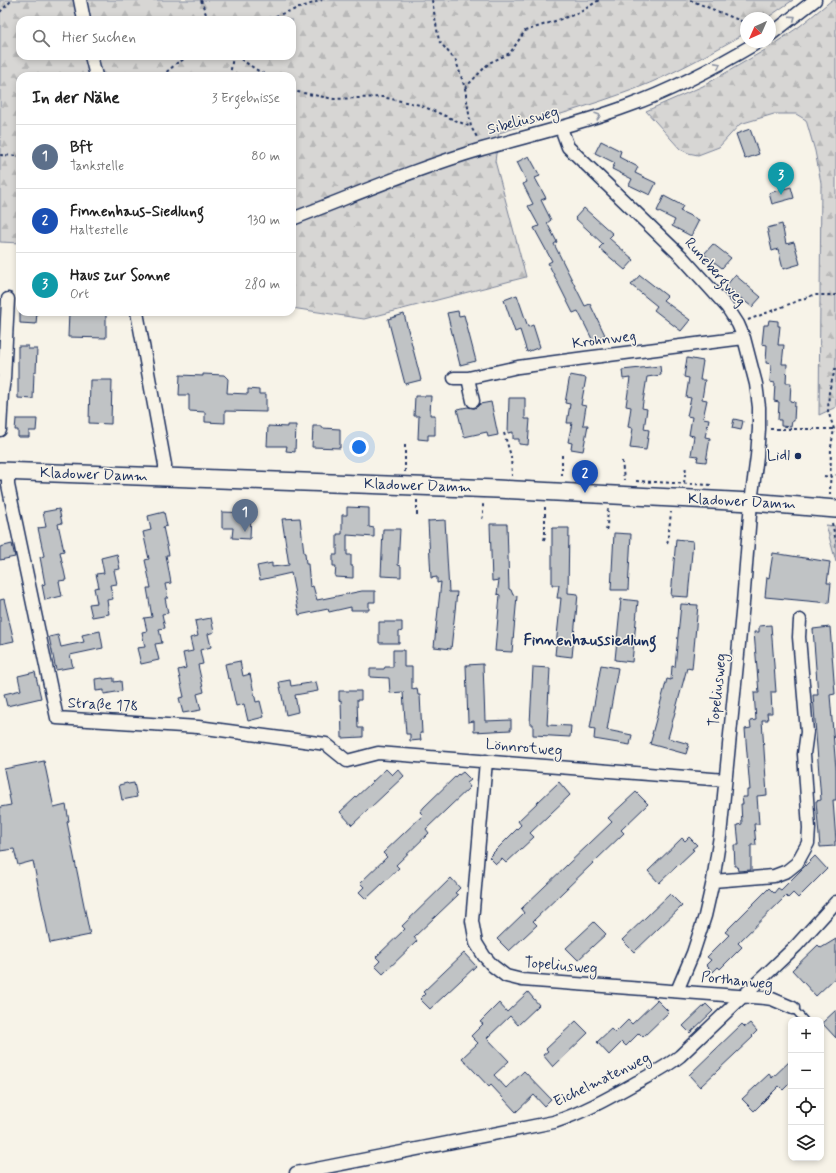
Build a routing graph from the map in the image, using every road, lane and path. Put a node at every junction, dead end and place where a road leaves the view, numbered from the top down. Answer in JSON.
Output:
{"nodes":[{"id":1,"x":12,"y":0,"type":"edge"},
{"id":2,"x":80,"y":0,"type":"edge"},
{"id":3,"x":201,"y":0,"type":"edge"},
{"id":4,"x":322,"y":0,"type":"edge"},
{"id":5,"x":432,"y":0,"type":"edge"},
{"id":6,"x":599,"y":0,"type":"edge"},
{"id":7,"x":690,"y":0,"type":"edge"},
{"id":8,"x":815,"y":0,"type":"edge"},
{"id":9,"x":0,"y":12,"type":"edge"},
{"id":10,"x":83,"y":16,"type":"edge"},
{"id":11,"x":207,"y":16,"type":"edge"},
{"id":12,"x":276,"y":16,"type":"edge"},
{"id":13,"x":740,"y":21,"type":"edge"},
{"id":14,"x":776,"y":30,"type":"edge"},
{"id":15,"x":748,"y":48,"type":"edge"},
{"id":16,"x":92,"y":60,"type":"edge"},
{"id":17,"x":183,"y":60,"type":"edge"},
{"id":18,"x":234,"y":60,"type":"edge"},
{"id":19,"x":241,"y":60,"type":"edge"},
{"id":20,"x":95,"y":72,"type":"edge"},
{"id":21,"x":167,"y":72,"type":"edge"},
{"id":22,"x":231,"y":72,"type":"edge"},
{"id":23,"x":261,"y":72,"type":"edge"},
{"id":24,"x":465,"y":88,"type":"junction"},
{"id":25,"x":296,"y":91,"type":"edge"},
{"id":26,"x":471,"y":128,"type":"junction"},
{"id":27,"x":561,"y":128,"type":"junction"},
{"id":28,"x":483,"y":149,"type":"junction"},
{"id":29,"x":0,"y":155,"type":"edge"},
{"id":30,"x":16,"y":156,"type":"edge"},
{"id":31,"x":296,"y":218,"type":"edge"},
{"id":32,"x":836,"y":295,"type":"edge"},
{"id":33,"x":8,"y":298,"type":"dead end"},
{"id":34,"x":138,"y":316,"type":"edge"},
{"id":35,"x":738,"y":324,"type":"junction"},
{"id":36,"x":744,"y":338,"type":"junction"},
{"id":37,"x":836,"y":366,"type":"edge"},
{"id":38,"x":454,"y":378,"type":"dead end"},
{"id":39,"x":468,"y":378,"type":"junction"},
{"id":40,"x":1,"y":393,"type":"edge"},
{"id":41,"x":473,"y":401,"type":"dead end"},
{"id":42,"x":834,"y":428,"type":"junction"},
{"id":43,"x":759,"y":429,"type":"junction"},
{"id":44,"x":0,"y":430,"type":"edge"},
{"id":45,"x":504,"y":433,"type":"dead end"},
{"id":46,"x":404,"y":445,"type":"dead end"},
{"id":47,"x":562,"y":455,"type":"dead end"},
{"id":48,"x":622,"y":461,"type":"dead end"},
{"id":49,"x":686,"y":466,"type":"dead end"},
{"id":50,"x":4,"y":471,"type":"edge"},
{"id":51,"x":405,"y":475,"type":"dead end"},
{"id":52,"x":836,"y":475,"type":"edge"},
{"id":53,"x":512,"y":476,"type":"dead end"},
{"id":54,"x":824,"y":476,"type":"dead end"},
{"id":55,"x":830,"y":476,"type":"junction"},
{"id":56,"x":165,"y":478,"type":"junction"},
{"id":57,"x":562,"y":478,"type":"dead end"},
{"id":58,"x":624,"y":480,"type":"dead end"},
{"id":59,"x":684,"y":483,"type":"dead end"},
{"id":60,"x":417,"y":500,"type":"dead end"},
{"id":61,"x":483,"y":502,"type":"dead end"},
{"id":62,"x":751,"y":502,"type":"junction"},
{"id":63,"x":545,"y":504,"type":"dead end"},
{"id":64,"x":608,"y":506,"type":"dead end"},
{"id":65,"x":832,"y":508,"type":"edge"},
{"id":66,"x":671,"y":509,"type":"dead end"},
{"id":67,"x":417,"y":518,"type":"dead end"},
{"id":68,"x":482,"y":519,"type":"dead end"},
{"id":69,"x":606,"y":530,"type":"dead end"},
{"id":70,"x":544,"y":540,"type":"dead end"},
{"id":71,"x":836,"y":540,"type":"edge"},
{"id":72,"x":667,"y":543,"type":"dead end"},
{"id":73,"x":800,"y":620,"type":"dead end"},
{"id":74,"x":326,"y":744,"type":"joint"},
{"id":75,"x":486,"y":761,"type":"junction"},
{"id":76,"x":725,"y":780,"type":"junction"},
{"id":77,"x":713,"y":881,"type":"junction"},
{"id":78,"x":836,"y":902,"type":"edge"},
{"id":79,"x":677,"y":991,"type":"junction"},
{"id":80,"x":742,"y":996,"type":"junction"},
{"id":81,"x":793,"y":1008,"type":"joint"},
{"id":82,"x":801,"y":1017,"type":"edge"},
{"id":83,"x":296,"y":1173,"type":"edge"}],
"edges":[{"from":1,"to":9,"type":"path"},
{"from":2,"to":10,"type":"street"},
{"from":3,"to":11,"type":"path"},
{"from":4,"to":12,"type":"path"},
{"from":5,"to":24,"type":"path"},
{"from":6,"to":24,"type":"path"},
{"from":7,"to":13,"type":"path"},
{"from":14,"to":8,"type":"street","one_way":true},
{"from":27,"to":15,"type":"street","name":"Sibeliusweg","one_way":true},
{"from":16,"to":20,"type":"street"},
{"from":17,"to":21,"type":"path"},
{"from":18,"to":22,"type":"path"},
{"from":19,"to":23,"type":"path"},
{"from":24,"to":26,"type":"path"},
{"from":25,"to":26,"type":"path"},
{"from":26,"to":28,"type":"path"},
{"from":27,"to":28,"type":"street","name":"Sibeliusweg"},
{"from":27,"to":35,"type":"street","name":"Runebergweg"},
{"from":28,"to":31,"type":"street","name":"Sibeliusweg"},
{"from":29,"to":30,"type":"path"},
{"from":32,"to":35,"type":"path"},
{"from":33,"to":40,"type":"street"},
{"from":34,"to":56,"type":"street"},
{"from":35,"to":36,"type":"street","name":"Runebergweg"},
{"from":36,"to":39,"type":"street","name":"Krohnweg"},
{"from":36,"to":43,"type":"street","name":"Runebergweg"},
{"from":37,"to":42,"type":"path"},
{"from":38,"to":39,"type":"street","name":"Krohnweg"},
{"from":39,"to":41,"type":"street"},
{"from":40,"to":44,"type":"street"},
{"from":42,"to":43,"type":"path"},
{"from":42,"to":55,"type":"path"},
{"from":43,"to":62,"type":"street","name":"Runebergweg"},
{"from":45,"to":53,"type":"path"},
{"from":46,"to":51,"type":"path"},
{"from":47,"to":57,"type":"path"},
{"from":48,"to":58,"type":"path"},
{"from":49,"to":59,"type":"path"},
{"from":50,"to":56,"type":"main road","name":"Kladower Damm"},
{"from":50,"to":74,"type":"street","name":"Straße 178"},
{"from":52,"to":55,"type":"path"},
{"from":54,"to":55,"type":"path"},
{"from":55,"to":65,"type":"path"},
{"from":56,"to":62,"type":"main road","name":"Kladower Damm"},
{"from":60,"to":67,"type":"path"},
{"from":61,"to":68,"type":"path"},
{"from":62,"to":65,"type":"main road","name":"Kladower Damm"},
{"from":62,"to":76,"type":"street","name":"Topeliusweg"},
{"from":63,"to":70,"type":"path"},
{"from":64,"to":69,"type":"path"},
{"from":65,"to":71,"type":"path"},
{"from":66,"to":72,"type":"path"},
{"from":73,"to":77,"type":"street"},
{"from":74,"to":75,"type":"street","name":"Lönnrotweg"},
{"from":75,"to":76,"type":"street","name":"Lönnrotweg"},
{"from":75,"to":79,"type":"street","name":"Topeliusweg"},
{"from":76,"to":77,"type":"street","name":"Topeliusweg"},
{"from":77,"to":79,"type":"street","name":"Topeliusweg"},
{"from":78,"to":80,"type":"street","name":"Eichelmatenweg"},
{"from":79,"to":80,"type":"street","name":"Porthanweg"},
{"from":80,"to":81,"type":"street","name":"Porthanweg"},
{"from":80,"to":83,"type":"street","name":"Eichelmatenweg"},
{"from":81,"to":82,"type":"lane"}]}
